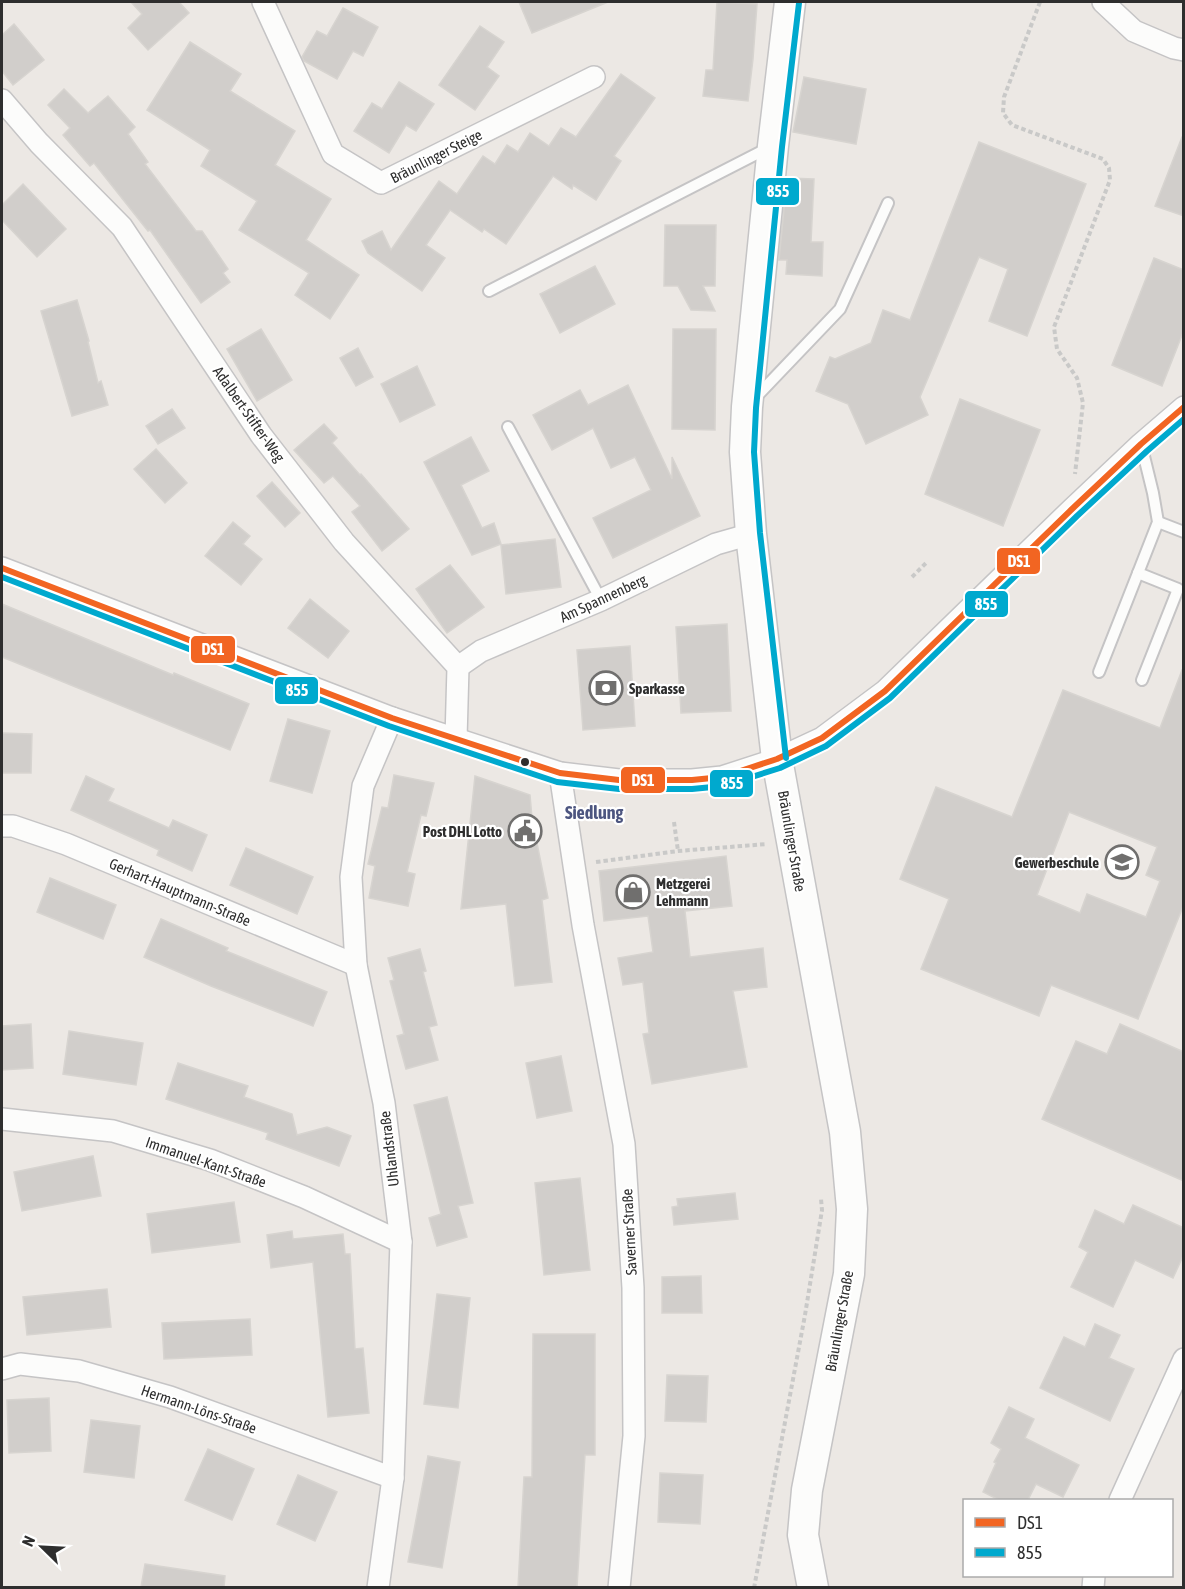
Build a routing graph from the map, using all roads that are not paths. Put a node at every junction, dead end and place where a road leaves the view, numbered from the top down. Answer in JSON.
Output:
{"nodes":[{"id":1,"x":263,"y":2,"type":"edge"},
{"id":2,"x":790,"y":2,"type":"edge"},
{"id":3,"x":1103,"y":2,"type":"edge"},
{"id":4,"x":1184,"y":50,"type":"edge"},
{"id":5,"x":594,"y":77,"type":"dead end"},
{"id":6,"x":2,"y":100,"type":"edge"},
{"id":7,"x":773,"y":146,"type":"junction"},
{"id":8,"x":888,"y":203,"type":"dead end"},
{"id":9,"x":489,"y":291,"type":"dead end"},
{"id":10,"x":747,"y":407,"type":"junction"},
{"id":11,"x":1184,"y":407,"type":"edge"},
{"id":12,"x":508,"y":427,"type":"dead end"},
{"id":13,"x":1141,"y":444,"type":"junction"},
{"id":14,"x":1158,"y":522,"type":"junction"},
{"id":15,"x":1184,"y":532,"type":"edge"},
{"id":16,"x":751,"y":534,"type":"junction"},
{"id":17,"x":2,"y":568,"type":"edge"},
{"id":18,"x":1138,"y":573,"type":"junction"},
{"id":19,"x":601,"y":600,"type":"junction"},
{"id":20,"x":458,"y":667,"type":"junction"},
{"id":21,"x":1099,"y":672,"type":"dead end"},
{"id":22,"x":1142,"y":680,"type":"dead end"},
{"id":23,"x":392,"y":718,"type":"junction"},
{"id":24,"x":456,"y":739,"type":"junction"},
{"id":25,"x":777,"y":759,"type":"junction"},
{"id":26,"x":560,"y":773,"type":"junction"},
{"id":27,"x":2,"y":826,"type":"edge"},
{"id":28,"x":356,"y":965,"type":"junction"},
{"id":29,"x":2,"y":1119,"type":"edge"},
{"id":30,"x":401,"y":1242,"type":"junction"},
{"id":31,"x":1184,"y":1359,"type":"edge"},
{"id":32,"x":2,"y":1370,"type":"edge"},
{"id":33,"x":393,"y":1478,"type":"junction"},
{"id":34,"x":1120,"y":1499,"type":"edge"},
{"id":35,"x":808,"y":1581,"type":"edge"},
{"id":36,"x":378,"y":1587,"type":"edge"},
{"id":37,"x":619,"y":1587,"type":"edge"}],
"edges":[{"from":1,"to":5,"type":"street","name":"Bräunlinger Steige"},
{"from":2,"to":7,"type":"main road","name":"Bräunlinger Straße"},
{"from":3,"to":4,"type":"street"},
{"from":6,"to":20,"type":"street","name":"Adalbert-Stifter-Weg"},
{"from":7,"to":9,"type":"lane"},
{"from":7,"to":10,"type":"main road","name":"Bräunlinger Straße"},
{"from":8,"to":10,"type":"lane"},
{"from":10,"to":16,"type":"main road","name":"Bräunlinger Straße"},
{"from":11,"to":13,"type":"street"},
{"from":12,"to":19,"type":"lane"},
{"from":13,"to":14,"type":"lane"},
{"from":13,"to":25,"type":"street"},
{"from":14,"to":15,"type":"lane"},
{"from":14,"to":18,"type":"lane"},
{"from":16,"to":19,"type":"street","name":"Am Spannenberg"},
{"from":16,"to":25,"type":"main road","name":"Bräunlinger Straße"},
{"from":17,"to":23,"type":"street"},
{"from":18,"to":21,"type":"lane"},
{"from":18,"to":22,"type":"lane"},
{"from":19,"to":20,"type":"street","name":"Am Spannenberg"},
{"from":20,"to":24,"type":"street"},
{"from":23,"to":24,"type":"street"},
{"from":23,"to":28,"type":"street","name":"Uhlandstraße"},
{"from":24,"to":26,"type":"street"},
{"from":25,"to":26,"type":"street"},
{"from":25,"to":35,"type":"main road","name":"Bräunlinger Straße"},
{"from":26,"to":37,"type":"street","name":"Saverner Straße"},
{"from":27,"to":28,"type":"street","name":"Gerhart-Hauptmann-Straße"},
{"from":28,"to":30,"type":"street","name":"Uhlandstraße"},
{"from":29,"to":30,"type":"street","name":"Immanuel-Kant-Straße"},
{"from":30,"to":33,"type":"street","name":"Uhlandstraße"},
{"from":31,"to":34,"type":"street"},
{"from":32,"to":33,"type":"street","name":"Hermann-Löns-Straße"},
{"from":33,"to":36,"type":"street","name":"Uhlandstraße"}]}
